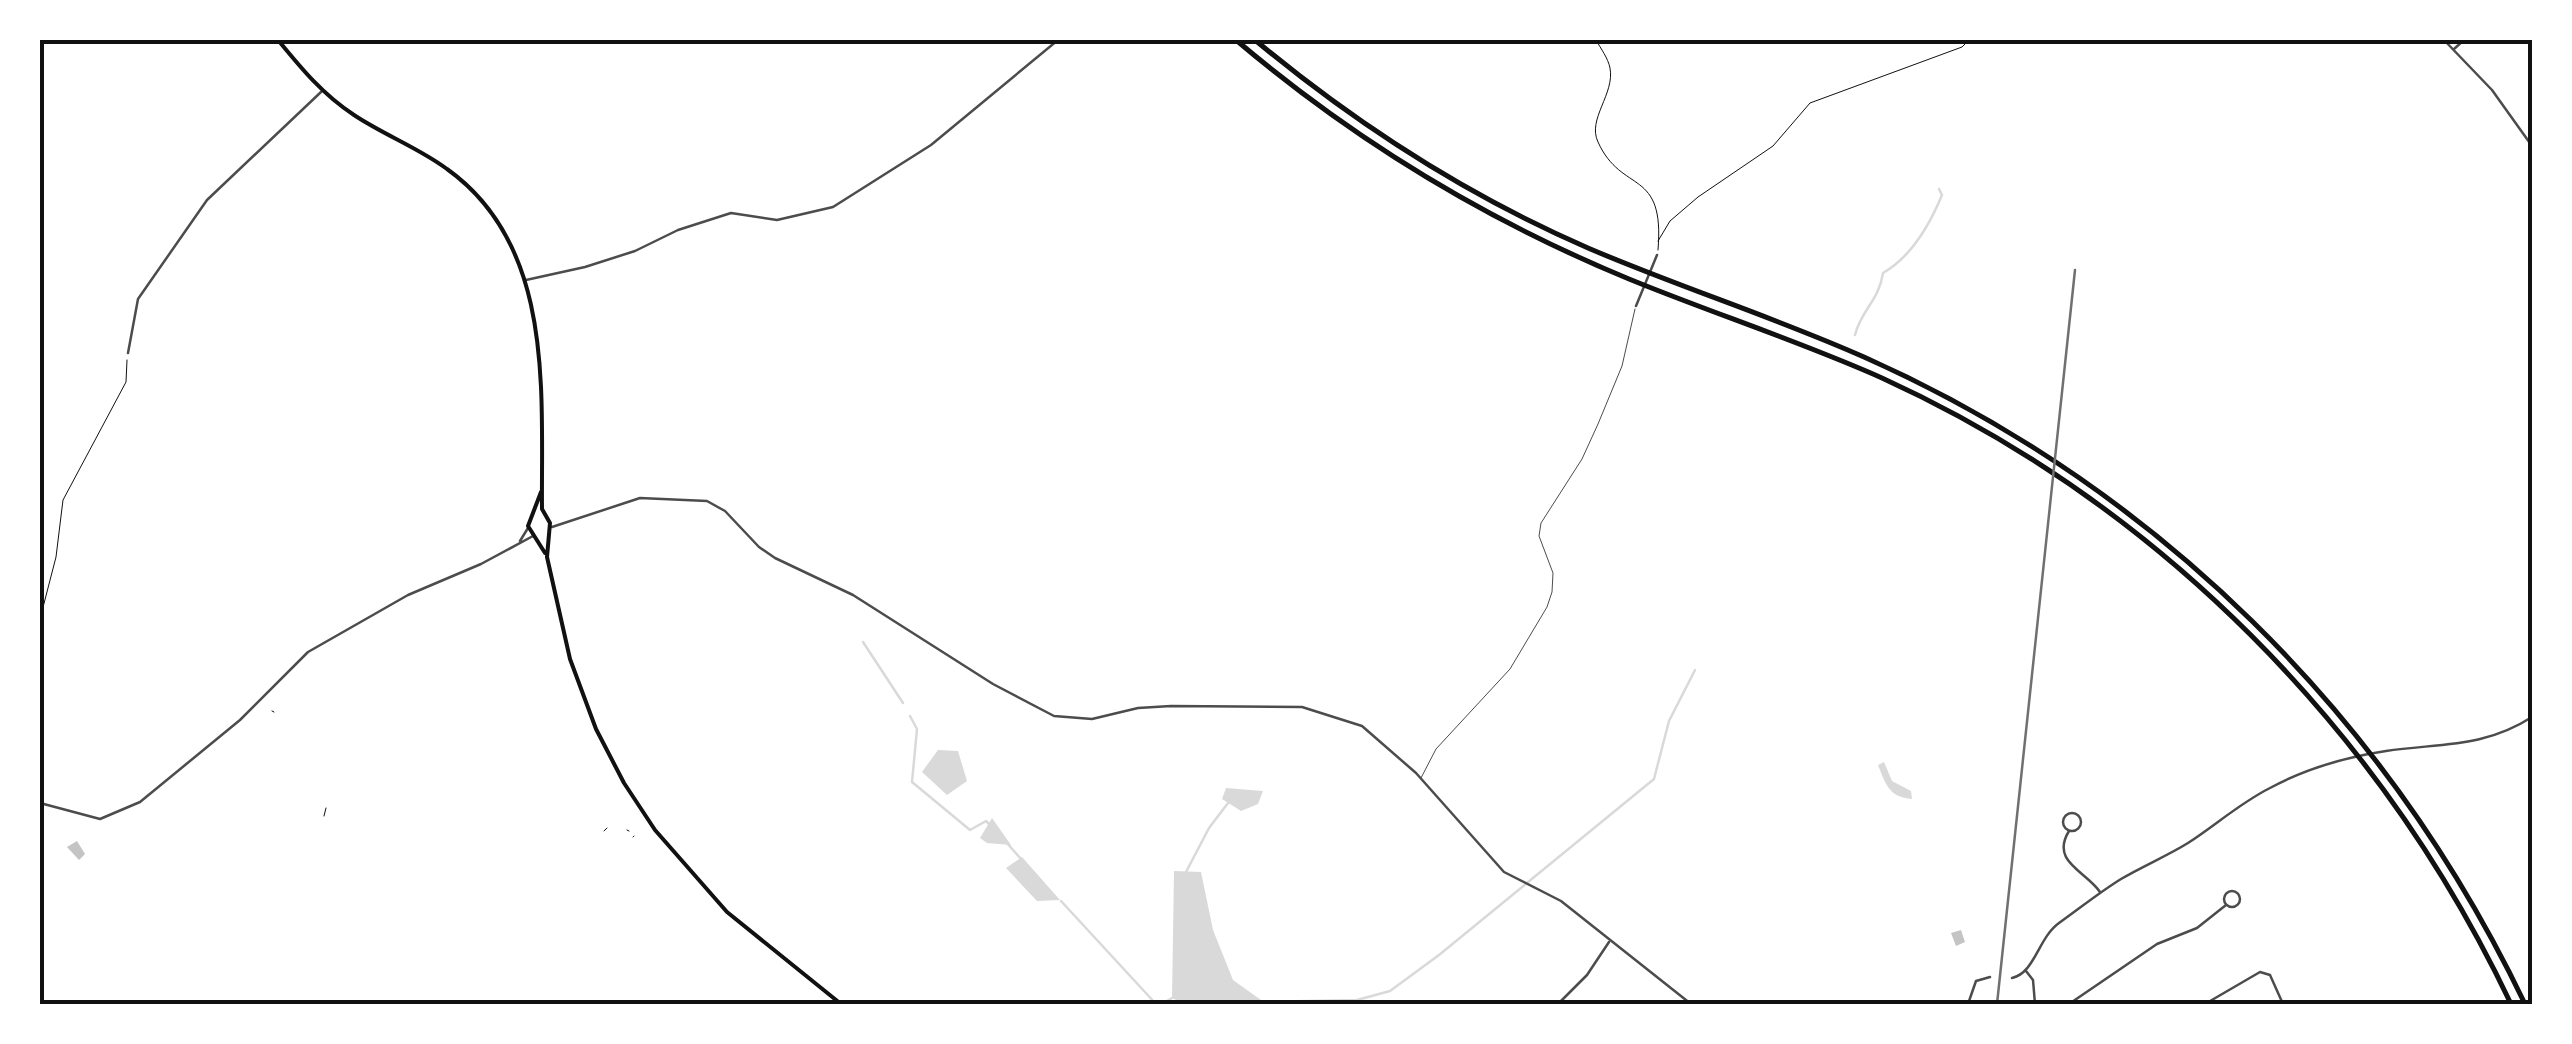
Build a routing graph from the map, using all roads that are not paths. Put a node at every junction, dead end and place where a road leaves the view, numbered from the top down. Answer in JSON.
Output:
{"nodes":[{"id":1,"x":278,"y":40,"type":"edge"},
{"id":2,"x":1058,"y":40,"type":"edge"},
{"id":3,"x":1236,"y":40,"type":"edge"},
{"id":4,"x":1255,"y":40,"type":"edge"},
{"id":5,"x":2444,"y":40,"type":"edge"},
{"id":6,"x":2464,"y":40,"type":"edge"},
{"id":7,"x":2453,"y":50,"type":"junction"},
{"id":8,"x":322,"y":90,"type":"junction"},
{"id":9,"x":2532,"y":146,"type":"edge"},
{"id":10,"x":1657,"y":255,"type":"road end"},
{"id":11,"x":526,"y":280,"type":"junction"},
{"id":12,"x":1636,"y":306,"type":"joint"},
{"id":13,"x":128,"y":354,"type":"road end"},
{"id":14,"x":542,"y":486,"type":"junction"},
{"id":15,"x":532,"y":516,"type":"junction"},
{"id":16,"x":546,"y":518,"type":"junction"},
{"id":17,"x":561,"y":522,"type":"junction"},
{"id":18,"x":528,"y":528,"type":"junction"},
{"id":19,"x":549,"y":530,"type":"junction"},
{"id":20,"x":536,"y":536,"type":"junction"},
{"id":21,"x":519,"y":542,"type":"junction"},
{"id":22,"x":547,"y":557,"type":"junction"},
{"id":23,"x":2532,"y":718,"type":"edge"},
{"id":24,"x":1421,"y":778,"type":"junction"},
{"id":25,"x":40,"y":803,"type":"edge"},
{"id":26,"x":2068,"y":831,"type":"dead end"},
{"id":27,"x":2101,"y":893,"type":"junction"},
{"id":28,"x":2226,"y":905,"type":"junction"},
{"id":29,"x":1609,"y":942,"type":"junction"},
{"id":30,"x":2026,"y":970,"type":"junction"},
{"id":31,"x":1990,"y":977,"type":"dead end"},
{"id":32,"x":2012,"y":978,"type":"dead end"},
{"id":33,"x":842,"y":1004,"type":"edge"},
{"id":34,"x":1558,"y":1004,"type":"edge"},
{"id":35,"x":1691,"y":1004,"type":"edge"},
{"id":36,"x":1968,"y":1004,"type":"edge"},
{"id":37,"x":2035,"y":1004,"type":"edge"},
{"id":38,"x":2069,"y":1004,"type":"edge"},
{"id":39,"x":2205,"y":1004,"type":"edge"},
{"id":40,"x":2283,"y":1004,"type":"edge"},
{"id":41,"x":2511,"y":1004,"type":"edge"},
{"id":42,"x":2524,"y":1004,"type":"edge"}],
"edges":[{"from":1,"to":8,"type":"main road"},
{"from":2,"to":11,"type":"street"},
{"from":3,"to":41,"type":"highway"},
{"from":4,"to":42,"type":"highway"},
{"from":5,"to":7,"type":"street"},
{"from":6,"to":7,"type":"street"},
{"from":7,"to":9,"type":"street"},
{"from":8,"to":11,"type":"main road"},
{"from":8,"to":13,"type":"street"},
{"from":10,"to":12,"type":"street"},
{"from":11,"to":14,"type":"main road"},
{"from":12,"to":24,"type":"lane"},
{"from":14,"to":15,"type":"main road"},
{"from":14,"to":16,"type":"main road"},
{"from":15,"to":16,"type":"main road"},
{"from":15,"to":18,"type":"main road"},
{"from":16,"to":17,"type":"street"},
{"from":16,"to":19,"type":"main road"},
{"from":17,"to":19,"type":"street"},
{"from":17,"to":24,"type":"street"},
{"from":18,"to":20,"type":"main road"},
{"from":18,"to":21,"type":"street"},
{"from":19,"to":20,"type":"main road"},
{"from":19,"to":22,"type":"main road"},
{"from":20,"to":21,"type":"street"},
{"from":20,"to":22,"type":"main road"},
{"from":21,"to":25,"type":"street"},
{"from":22,"to":33,"type":"main road"},
{"from":23,"to":27,"type":"street"},
{"from":24,"to":29,"type":"street"},
{"from":26,"to":27,"type":"street"},
{"from":27,"to":30,"type":"street"},
{"from":28,"to":28,"type":"street"},
{"from":28,"to":38,"type":"street"},
{"from":29,"to":34,"type":"street"},
{"from":29,"to":35,"type":"street"},
{"from":30,"to":32,"type":"street"},
{"from":30,"to":37,"type":"street"},
{"from":31,"to":36,"type":"street"},
{"from":39,"to":40,"type":"street"}]}
